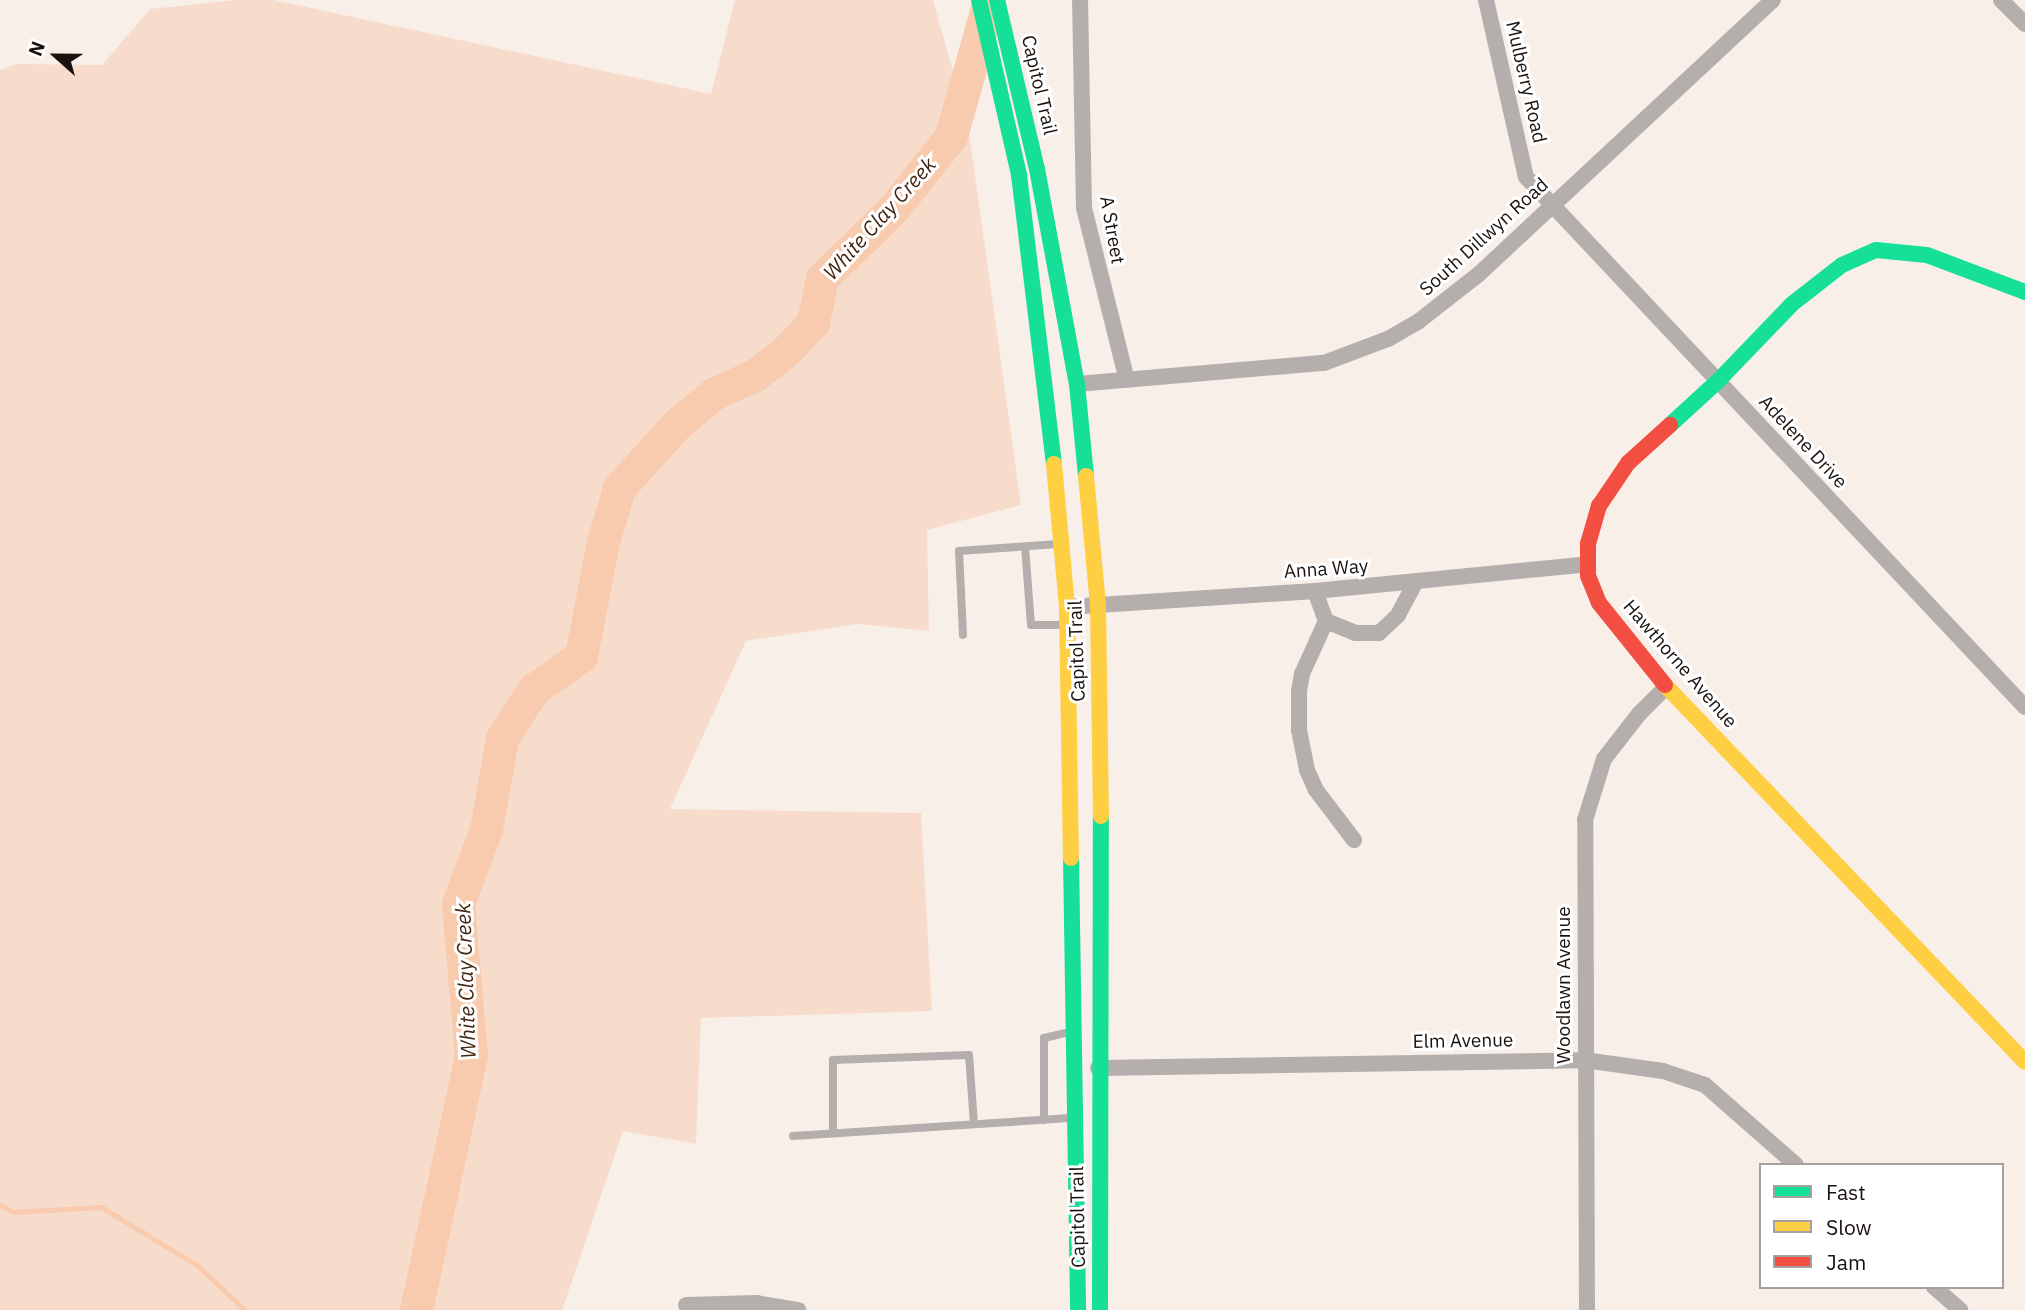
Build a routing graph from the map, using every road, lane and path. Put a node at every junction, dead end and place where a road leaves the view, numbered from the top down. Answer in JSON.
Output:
{"nodes":[{"id":1,"x":979,"y":0,"type":"edge"},
{"id":2,"x":997,"y":0,"type":"edge"},
{"id":3,"x":1080,"y":0,"type":"edge"},
{"id":4,"x":1486,"y":0,"type":"edge"},
{"id":5,"x":1773,"y":0,"type":"edge"},
{"id":6,"x":2001,"y":0,"type":"edge"},
{"id":7,"x":2025,"y":24,"type":"edge"},
{"id":8,"x":1551,"y":207,"type":"junction"},
{"id":9,"x":2025,"y":292,"type":"edge"},
{"id":10,"x":1127,"y":380,"type":"junction"},
{"id":11,"x":1717,"y":382,"type":"junction"},
{"id":12,"x":1077,"y":384,"type":"junction"},
{"id":13,"x":1061,"y":544,"type":"junction"},
{"id":14,"x":1025,"y":547,"type":"junction"},
{"id":15,"x":1588,"y":564,"type":"junction"},
{"id":16,"x":1415,"y":583,"type":"junction"},
{"id":17,"x":1315,"y":591,"type":"junction"},
{"id":18,"x":1098,"y":605,"type":"junction"},
{"id":19,"x":1067,"y":607,"type":"junction"},
{"id":20,"x":1326,"y":621,"type":"junction"},
{"id":21,"x":1067,"y":625,"type":"junction"},
{"id":22,"x":962,"y":635,"type":"dead end"},
{"id":23,"x":1666,"y":687,"type":"junction"},
{"id":24,"x":2025,"y":707,"type":"edge"},
{"id":25,"x":1354,"y":840,"type":"dead end"},
{"id":26,"x":1074,"y":1031,"type":"junction"},
{"id":27,"x":1584,"y":1060,"type":"junction"},
{"id":28,"x":2025,"y":1062,"type":"edge"},
{"id":29,"x":1097,"y":1069,"type":"junction"},
{"id":30,"x":1076,"y":1118,"type":"junction"},
{"id":31,"x":1044,"y":1120,"type":"junction"},
{"id":32,"x":974,"y":1124,"type":"junction"},
{"id":33,"x":833,"y":1133,"type":"junction"},
{"id":34,"x":793,"y":1136,"type":"dead end"},
{"id":35,"x":1794,"y":1163,"type":"edge"},
{"id":36,"x":1936,"y":1289,"type":"edge"},
{"id":37,"x":685,"y":1305,"type":"dead end"},
{"id":38,"x":797,"y":1310,"type":"edge"},
{"id":39,"x":1078,"y":1310,"type":"edge"},
{"id":40,"x":1100,"y":1310,"type":"edge"},
{"id":41,"x":1587,"y":1310,"type":"edge"},
{"id":42,"x":1960,"y":1310,"type":"edge"}],
"edges":[{"from":1,"to":13,"type":"main road","name":"Capitol Trail"},
{"from":2,"to":12,"type":"main road","name":"Capitol Trail"},
{"from":3,"to":10,"type":"street","name":"A Street"},
{"from":4,"to":8,"type":"street","name":"Mulberry Road"},
{"from":5,"to":8,"type":"street","name":"South Dillwyn Road"},
{"from":6,"to":7,"type":"street"},
{"from":8,"to":10,"type":"street","name":"South Dillwyn Road"},
{"from":8,"to":11,"type":"street","name":"Adelene Drive"},
{"from":9,"to":11,"type":"main road","name":"Hawthorne Avenue"},
{"from":10,"to":12,"type":"street","name":"South Dillwyn Road"},
{"from":11,"to":15,"type":"main road","name":"Hawthorne Avenue"},
{"from":11,"to":24,"type":"street","name":"Adelene Drive"},
{"from":12,"to":18,"type":"main road","name":"Capitol Trail"},
{"from":13,"to":14,"type":"lane"},
{"from":13,"to":19,"type":"main road","name":"Capitol Trail"},
{"from":14,"to":21,"type":"lane"},
{"from":14,"to":22,"type":"lane"},
{"from":15,"to":16,"type":"street","name":"Anna Way"},
{"from":15,"to":23,"type":"main road","name":"Hawthorne Avenue"},
{"from":16,"to":17,"type":"street","name":"Anna Way"},
{"from":16,"to":20,"type":"street"},
{"from":17,"to":18,"type":"street","name":"Anna Way"},
{"from":17,"to":20,"type":"street"},
{"from":18,"to":19,"type":"street","name":"Anna Way"},
{"from":18,"to":29,"type":"main road","name":"Capitol Trail"},
{"from":19,"to":21,"type":"main road","name":"Capitol Trail"},
{"from":20,"to":25,"type":"street"},
{"from":21,"to":26,"type":"main road","name":"Capitol Trail"},
{"from":23,"to":27,"type":"street","name":"Woodlawn Avenue"},
{"from":23,"to":28,"type":"main road","name":"Hawthorne Avenue"},
{"from":26,"to":30,"type":"main road","name":"Capitol Trail"},
{"from":26,"to":31,"type":"lane"},
{"from":27,"to":29,"type":"street","name":"Elm Avenue"},
{"from":27,"to":35,"type":"street","name":"Elm Avenue"},
{"from":27,"to":41,"type":"street","name":"Woodlawn Avenue"},
{"from":29,"to":40,"type":"main road","name":"Capitol Trail"},
{"from":30,"to":31,"type":"lane"},
{"from":30,"to":39,"type":"main road","name":"Capitol Trail"},
{"from":31,"to":32,"type":"lane"},
{"from":32,"to":33,"type":"lane"},
{"from":32,"to":33,"type":"lane"},
{"from":33,"to":34,"type":"lane"},
{"from":36,"to":42,"type":"street"},
{"from":37,"to":38,"type":"street"}]}
